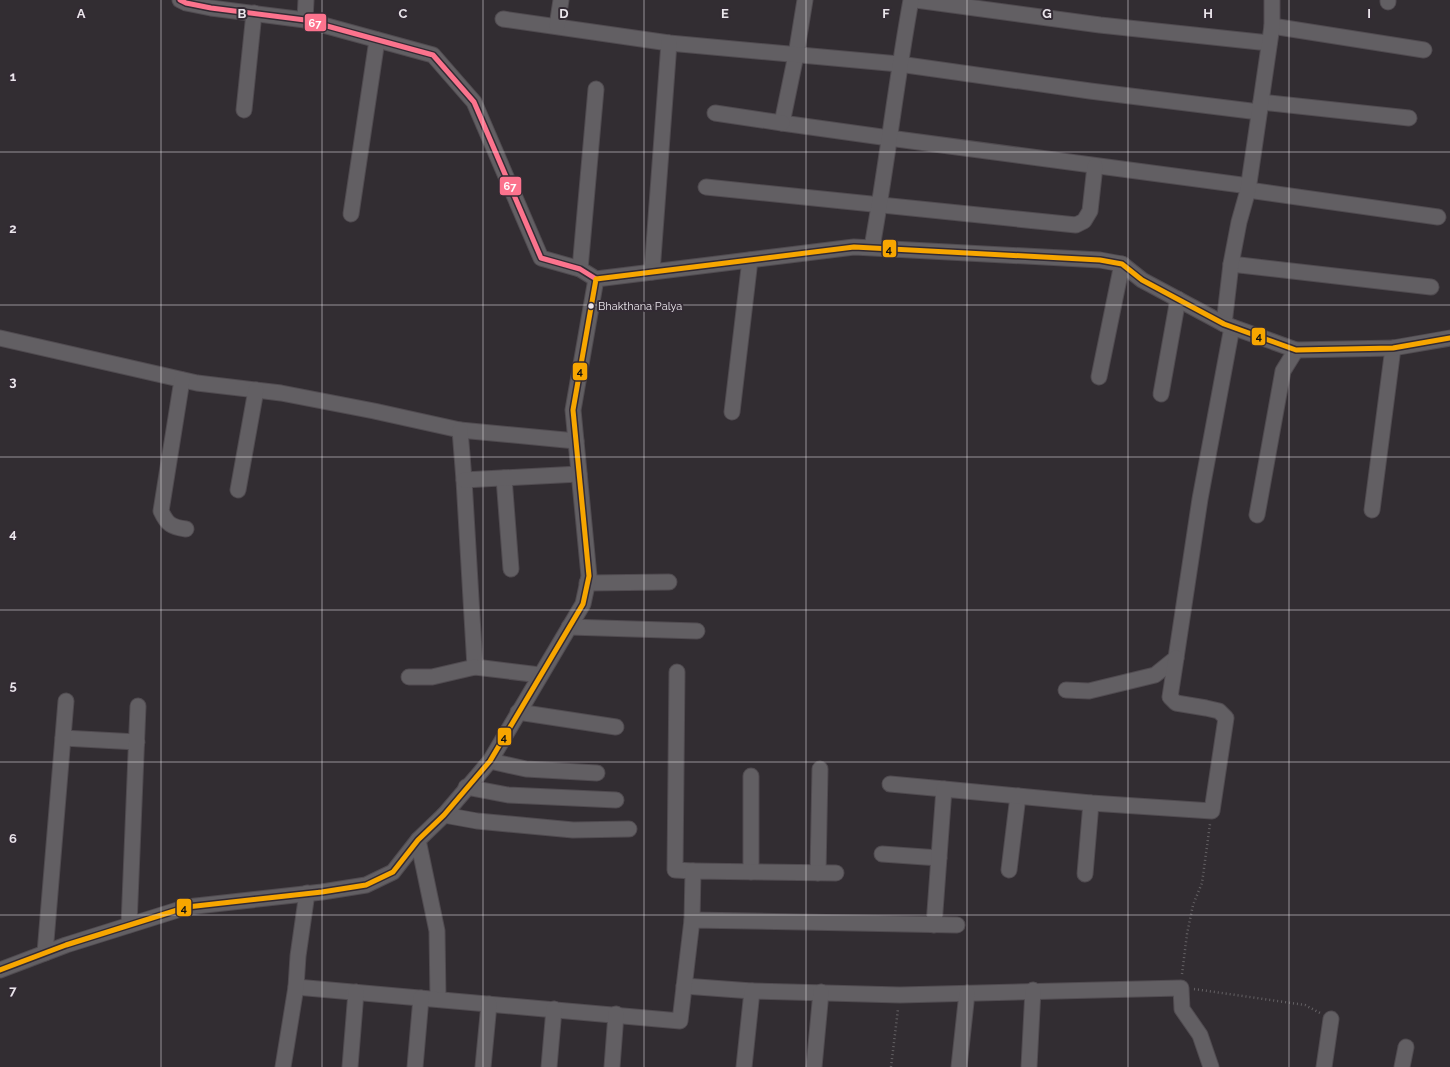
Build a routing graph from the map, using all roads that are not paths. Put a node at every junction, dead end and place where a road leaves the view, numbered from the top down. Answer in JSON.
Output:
{"nodes":[{"id":1,"x":180,"y":0,"type":"edge"},
{"id":2,"x":306,"y":0,"type":"edge"},
{"id":3,"x":561,"y":0,"type":"edge"},
{"id":4,"x":805,"y":0,"type":"edge"},
{"id":5,"x":911,"y":0,"type":"edge"},
{"id":6,"x":916,"y":0,"type":"edge"},
{"id":7,"x":1272,"y":0,"type":"edge"},
{"id":8,"x":211,"y":4,"type":"edge"},
{"id":9,"x":254,"y":13,"type":"junction"},
{"id":10,"x":503,"y":19,"type":"dead end"},
{"id":11,"x":304,"y":20,"type":"junction"},
{"id":12,"x":557,"y":26,"type":"junction"},
{"id":13,"x":1272,"y":26,"type":"junction"},
{"id":14,"x":377,"y":40,"type":"junction"},
{"id":15,"x":669,"y":43,"type":"junction"},
{"id":16,"x":1269,"y":43,"type":"junction"},
{"id":17,"x":1424,"y":50,"type":"dead end"},
{"id":18,"x":796,"y":55,"type":"junction"},
{"id":19,"x":899,"y":64,"type":"junction"},
{"id":20,"x":596,"y":89,"type":"dead end"},
{"id":21,"x":1260,"y":107,"type":"junction"},
{"id":22,"x":244,"y":110,"type":"dead end"},
{"id":23,"x":716,"y":113,"type":"dead end"},
{"id":24,"x":1409,"y":118,"type":"dead end"},
{"id":25,"x":782,"y":123,"type":"junction"},
{"id":26,"x":889,"y":138,"type":"junction"},
{"id":27,"x":1095,"y":166,"type":"junction"},
{"id":28,"x":706,"y":187,"type":"dead end"},
{"id":29,"x":1248,"y":188,"type":"junction"},
{"id":30,"x":880,"y":204,"type":"junction"},
{"id":31,"x":351,"y":214,"type":"dead end"},
{"id":32,"x":1438,"y":217,"type":"dead end"},
{"id":33,"x":872,"y":247,"type":"junction"},
{"id":34,"x":750,"y":260,"type":"junction"},
{"id":35,"x":1122,"y":264,"type":"junction"},
{"id":36,"x":1231,"y":264,"type":"junction"},
{"id":37,"x":580,"y":269,"type":"junction"},
{"id":38,"x":652,"y":272,"type":"junction"},
{"id":39,"x":596,"y":279,"type":"junction"},
{"id":40,"x":1431,"y":287,"type":"dead end"},
{"id":41,"x":1178,"y":299,"type":"junction"},
{"id":42,"x":1228,"y":325,"type":"junction"},
{"id":43,"x":0,"y":338,"type":"edge"},
{"id":44,"x":1450,"y":338,"type":"edge"},
{"id":45,"x":1393,"y":348,"type":"junction"},
{"id":46,"x":1296,"y":350,"type":"junction"},
{"id":47,"x":1099,"y":377,"type":"dead end"},
{"id":48,"x":182,"y":380,"type":"junction"},
{"id":49,"x":256,"y":390,"type":"junction"},
{"id":50,"x":1162,"y":394,"type":"dead end"},
{"id":51,"x":732,"y":412,"type":"dead end"},
{"id":52,"x":460,"y":430,"type":"junction"},
{"id":53,"x":576,"y":441,"type":"junction"},
{"id":54,"x":579,"y":474,"type":"junction"},
{"id":55,"x":504,"y":478,"type":"junction"},
{"id":56,"x":464,"y":480,"type":"junction"},
{"id":57,"x":238,"y":490,"type":"dead end"},
{"id":58,"x":1372,"y":510,"type":"dead end"},
{"id":59,"x":1257,"y":515,"type":"dead end"},
{"id":60,"x":186,"y":529,"type":"dead end"},
{"id":61,"x":511,"y":570,"type":"dead end"},
{"id":62,"x":669,"y":582,"type":"dead end"},
{"id":63,"x":587,"y":583,"type":"junction"},
{"id":64,"x":569,"y":627,"type":"junction"},
{"id":65,"x":697,"y":631,"type":"dead end"},
{"id":66,"x":1176,"y":658,"type":"junction"},
{"id":67,"x":475,"y":667,"type":"junction"},
{"id":68,"x":677,"y":672,"type":"dead end"},
{"id":69,"x":540,"y":675,"type":"junction"},
{"id":70,"x":409,"y":678,"type":"dead end"},
{"id":71,"x":1066,"y":690,"type":"dead end"},
{"id":72,"x":66,"y":701,"type":"dead end"},
{"id":73,"x":138,"y":706,"type":"dead end"},
{"id":74,"x":518,"y":712,"type":"junction"},
{"id":75,"x":616,"y":727,"type":"dead end"},
{"id":76,"x":63,"y":738,"type":"junction"},
{"id":77,"x":137,"y":742,"type":"junction"},
{"id":78,"x":490,"y":761,"type":"junction"},
{"id":79,"x":820,"y":769,"type":"dead end"},
{"id":80,"x":597,"y":772,"type":"dead end"},
{"id":81,"x":751,"y":776,"type":"dead end"},
{"id":82,"x":890,"y":784,"type":"dead end"},
{"id":83,"x":466,"y":787,"type":"junction"},
{"id":84,"x":944,"y":789,"type":"junction"},
{"id":85,"x":1018,"y":796,"type":"junction"},
{"id":86,"x":616,"y":800,"type":"dead end"},
{"id":87,"x":1091,"y":803,"type":"junction"},
{"id":88,"x":444,"y":815,"type":"junction"},
{"id":89,"x":629,"y":828,"type":"dead end"},
{"id":90,"x":418,"y":840,"type":"junction"},
{"id":91,"x":882,"y":854,"type":"dead end"},
{"id":92,"x":939,"y":858,"type":"junction"},
{"id":93,"x":1010,"y":870,"type":"dead end"},
{"id":94,"x":693,"y":871,"type":"junction"},
{"id":95,"x":751,"y":872,"type":"junction"},
{"id":96,"x":818,"y":872,"type":"junction"},
{"id":97,"x":836,"y":873,"type":"dead end"},
{"id":98,"x":1085,"y":874,"type":"dead end"},
{"id":99,"x":307,"y":893,"type":"junction"},
{"id":100,"x":692,"y":920,"type":"junction"},
{"id":101,"x":129,"y":925,"type":"junction"},
{"id":102,"x":934,"y":925,"type":"junction"},
{"id":103,"x":957,"y":925,"type":"dead end"},
{"id":104,"x":45,"y":952,"type":"junction"},
{"id":105,"x":0,"y":970,"type":"edge"},
{"id":106,"x":684,"y":986,"type":"junction"},
{"id":107,"x":296,"y":987,"type":"junction"},
{"id":108,"x":1033,"y":990,"type":"junction"},
{"id":109,"x":752,"y":991,"type":"junction"},
{"id":110,"x":356,"y":992,"type":"junction"},
{"id":111,"x":821,"y":992,"type":"junction"},
{"id":112,"x":967,"y":993,"type":"junction"},
{"id":113,"x":421,"y":998,"type":"junction"},
{"id":114,"x":438,"y":999,"type":"junction"},
{"id":115,"x":489,"y":1004,"type":"junction"},
{"id":116,"x":554,"y":1009,"type":"junction"},
{"id":117,"x":616,"y":1014,"type":"junction"},
{"id":118,"x":1331,"y":1019,"type":"road end"},
{"id":119,"x":1406,"y":1047,"type":"dead end"},
{"id":120,"x":283,"y":1067,"type":"edge"},
{"id":121,"x":350,"y":1067,"type":"edge"},
{"id":122,"x":415,"y":1067,"type":"edge"},
{"id":123,"x":483,"y":1067,"type":"edge"},
{"id":124,"x":549,"y":1067,"type":"edge"},
{"id":125,"x":612,"y":1067,"type":"edge"},
{"id":126,"x":744,"y":1067,"type":"edge"},
{"id":127,"x":814,"y":1067,"type":"edge"},
{"id":128,"x":959,"y":1067,"type":"edge"},
{"id":129,"x":1029,"y":1067,"type":"edge"},
{"id":130,"x":1211,"y":1067,"type":"edge"},
{"id":131,"x":1324,"y":1067,"type":"edge"},
{"id":132,"x":1402,"y":1067,"type":"edge"}],
"edges":[{"from":1,"to":8,"type":"street"},
{"from":2,"to":11,"type":"street"},
{"from":3,"to":12,"type":"street"},
{"from":4,"to":18,"type":"street"},
{"from":5,"to":19,"type":"street"},
{"from":6,"to":16,"type":"street"},
{"from":7,"to":13,"type":"street"},
{"from":8,"to":9,"type":"street"},
{"from":9,"to":11,"type":"street"},
{"from":9,"to":22,"type":"street"},
{"from":10,"to":12,"type":"street"},
{"from":11,"to":14,"type":"street"},
{"from":12,"to":15,"type":"street"},
{"from":13,"to":16,"type":"street"},
{"from":13,"to":17,"type":"street"},
{"from":14,"to":31,"type":"street"},
{"from":14,"to":37,"type":"street"},
{"from":15,"to":18,"type":"street"},
{"from":15,"to":38,"type":"street"},
{"from":16,"to":21,"type":"street"},
{"from":18,"to":19,"type":"street"},
{"from":18,"to":25,"type":"street"},
{"from":19,"to":21,"type":"street"},
{"from":19,"to":26,"type":"street"},
{"from":20,"to":37,"type":"street"},
{"from":21,"to":24,"type":"street"},
{"from":21,"to":29,"type":"street"},
{"from":23,"to":25,"type":"street"},
{"from":25,"to":26,"type":"street"},
{"from":26,"to":27,"type":"street"},
{"from":26,"to":30,"type":"street"},
{"from":27,"to":29,"type":"street"},
{"from":27,"to":30,"type":"street"},
{"from":28,"to":30,"type":"street"},
{"from":29,"to":32,"type":"street"},
{"from":29,"to":36,"type":"street"},
{"from":30,"to":33,"type":"street"},
{"from":33,"to":34,"type":"street"},
{"from":33,"to":35,"type":"street"},
{"from":34,"to":38,"type":"street"},
{"from":34,"to":51,"type":"street"},
{"from":35,"to":41,"type":"street"},
{"from":35,"to":47,"type":"street"},
{"from":36,"to":40,"type":"street"},
{"from":36,"to":42,"type":"street"},
{"from":37,"to":39,"type":"street"},
{"from":38,"to":39,"type":"street"},
{"from":39,"to":53,"type":"street"},
{"from":41,"to":42,"type":"street"},
{"from":41,"to":50,"type":"street"},
{"from":42,"to":46,"type":"street"},
{"from":42,"to":66,"type":"street"},
{"from":43,"to":48,"type":"street"},
{"from":44,"to":45,"type":"street"},
{"from":45,"to":46,"type":"street"},
{"from":45,"to":58,"type":"street"},
{"from":46,"to":59,"type":"street"},
{"from":48,"to":49,"type":"street"},
{"from":48,"to":60,"type":"street"},
{"from":49,"to":52,"type":"street"},
{"from":49,"to":57,"type":"street"},
{"from":52,"to":53,"type":"street"},
{"from":52,"to":56,"type":"street"},
{"from":53,"to":54,"type":"street"},
{"from":54,"to":55,"type":"street"},
{"from":54,"to":63,"type":"street"},
{"from":55,"to":56,"type":"street"},
{"from":55,"to":61,"type":"street"},
{"from":56,"to":67,"type":"street"},
{"from":62,"to":63,"type":"street"},
{"from":63,"to":64,"type":"street"},
{"from":64,"to":65,"type":"street"},
{"from":64,"to":69,"type":"street"},
{"from":66,"to":71,"type":"street"},
{"from":66,"to":87,"type":"street"},
{"from":67,"to":69,"type":"street"},
{"from":67,"to":70,"type":"street"},
{"from":68,"to":94,"type":"street"},
{"from":69,"to":74,"type":"street"},
{"from":72,"to":76,"type":"street"},
{"from":73,"to":77,"type":"street"},
{"from":74,"to":75,"type":"street"},
{"from":74,"to":78,"type":"street"},
{"from":76,"to":77,"type":"street"},
{"from":76,"to":104,"type":"street"},
{"from":77,"to":101,"type":"street"},
{"from":78,"to":80,"type":"street"},
{"from":78,"to":83,"type":"street"},
{"from":79,"to":96,"type":"street"},
{"from":81,"to":95,"type":"street"},
{"from":82,"to":84,"type":"street"},
{"from":83,"to":86,"type":"street"},
{"from":83,"to":88,"type":"street"},
{"from":84,"to":85,"type":"street"},
{"from":84,"to":92,"type":"street"},
{"from":85,"to":87,"type":"street"},
{"from":85,"to":93,"type":"street"},
{"from":87,"to":98,"type":"street"},
{"from":88,"to":89,"type":"street"},
{"from":88,"to":90,"type":"street"},
{"from":90,"to":99,"type":"street"},
{"from":90,"to":114,"type":"street"},
{"from":91,"to":92,"type":"street"},
{"from":92,"to":102,"type":"street"},
{"from":94,"to":95,"type":"street"},
{"from":94,"to":100,"type":"street"},
{"from":95,"to":96,"type":"street"},
{"from":96,"to":97,"type":"street"},
{"from":99,"to":101,"type":"street"},
{"from":99,"to":107,"type":"street"},
{"from":100,"to":102,"type":"street"},
{"from":100,"to":106,"type":"street"},
{"from":101,"to":104,"type":"street"},
{"from":102,"to":103,"type":"street"},
{"from":104,"to":105,"type":"street"},
{"from":106,"to":109,"type":"street"},
{"from":106,"to":117,"type":"street"},
{"from":107,"to":110,"type":"street"},
{"from":107,"to":120,"type":"street"},
{"from":108,"to":112,"type":"street"},
{"from":108,"to":129,"type":"street"},
{"from":108,"to":130,"type":"street"},
{"from":109,"to":111,"type":"street"},
{"from":109,"to":126,"type":"street"},
{"from":110,"to":113,"type":"street"},
{"from":110,"to":121,"type":"street"},
{"from":111,"to":112,"type":"street"},
{"from":111,"to":127,"type":"street"},
{"from":112,"to":128,"type":"street"},
{"from":113,"to":114,"type":"street"},
{"from":113,"to":122,"type":"street"},
{"from":114,"to":115,"type":"street"},
{"from":115,"to":116,"type":"street"},
{"from":115,"to":123,"type":"street"},
{"from":116,"to":117,"type":"street"},
{"from":116,"to":124,"type":"street"},
{"from":117,"to":125,"type":"street"},
{"from":118,"to":131,"type":"street"},
{"from":119,"to":132,"type":"street"}]}
